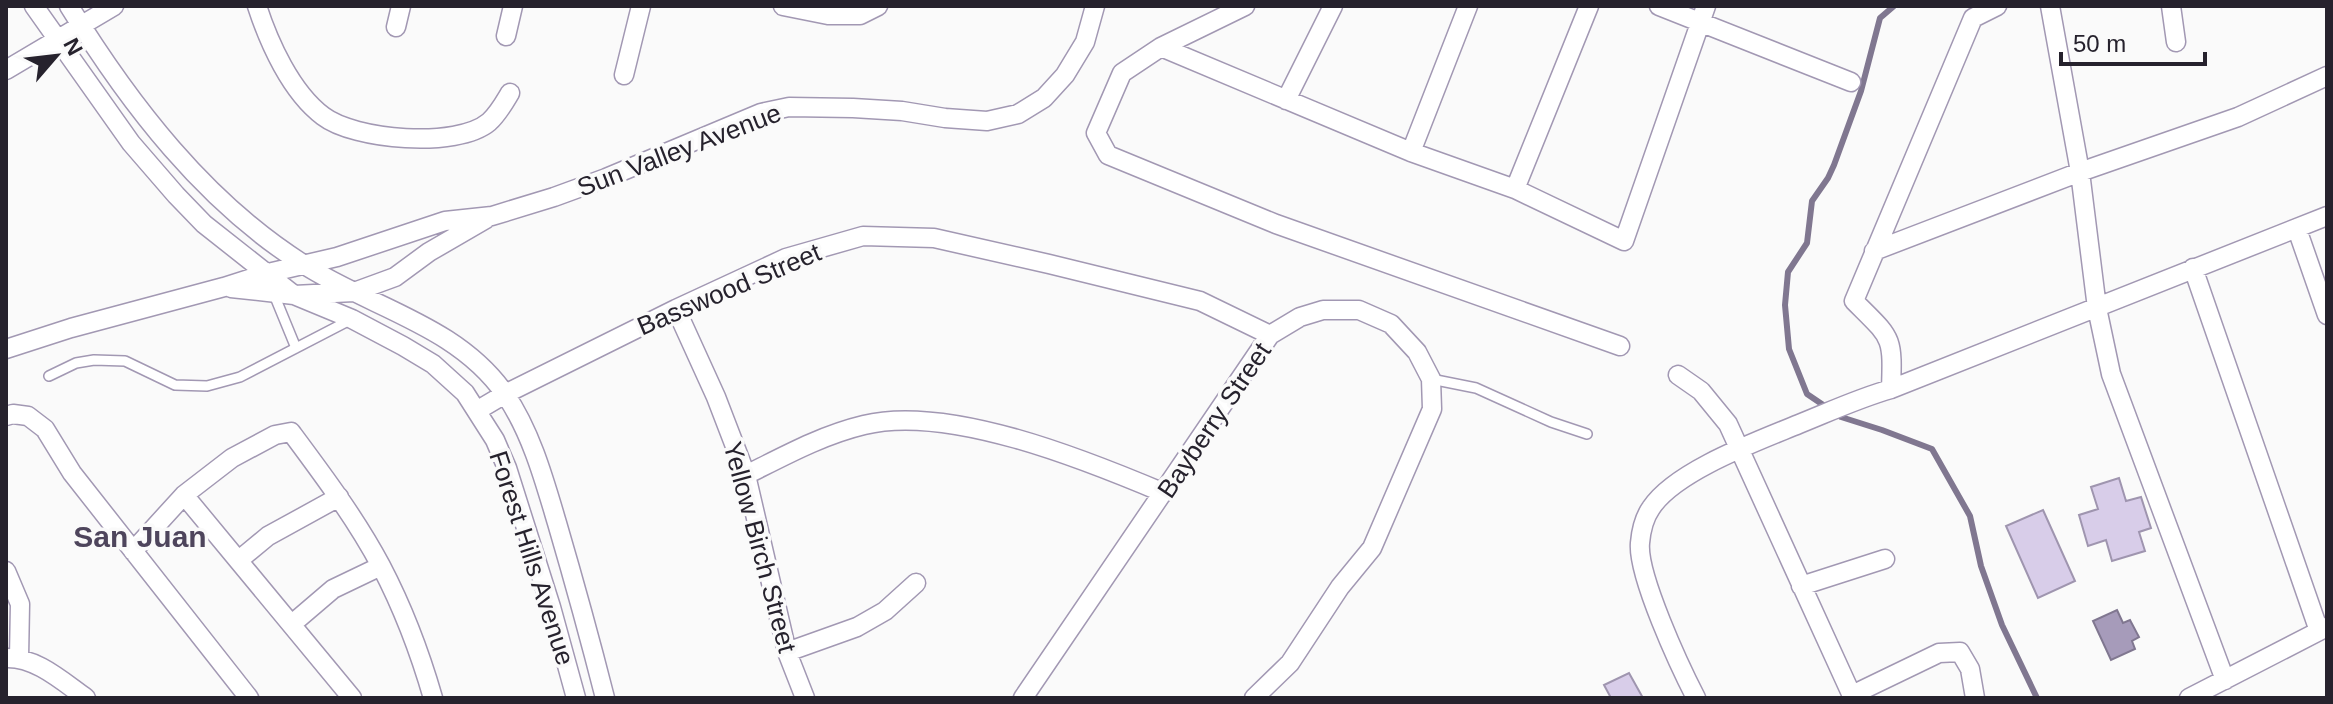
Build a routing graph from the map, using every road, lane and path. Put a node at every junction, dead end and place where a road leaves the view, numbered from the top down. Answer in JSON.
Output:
{"nodes":[{"id":1,"x":34,"y":6,"type":"edge"},
{"id":2,"x":69,"y":6,"type":"edge"},
{"id":3,"x":114,"y":6,"type":"edge"},
{"id":4,"x":257,"y":6,"type":"edge"},
{"id":5,"x":401,"y":6,"type":"edge"},
{"id":6,"x":513,"y":6,"type":"edge"},
{"id":7,"x":641,"y":6,"type":"edge"},
{"id":8,"x":783,"y":6,"type":"edge"},
{"id":9,"x":878,"y":6,"type":"edge"},
{"id":10,"x":1095,"y":6,"type":"edge"},
{"id":11,"x":1245,"y":6,"type":"edge"},
{"id":12,"x":1333,"y":6,"type":"edge"},
{"id":13,"x":1468,"y":6,"type":"edge"},
{"id":14,"x":1589,"y":6,"type":"edge"},
{"id":15,"x":1659,"y":6,"type":"edge"},
{"id":16,"x":1997,"y":6,"type":"edge"},
{"id":17,"x":2050,"y":6,"type":"edge"},
{"id":18,"x":2171,"y":6,"type":"edge"},
{"id":19,"x":1703,"y":15,"type":"edge"},
{"id":20,"x":81,"y":25,"type":"junction"},
{"id":21,"x":396,"y":27,"type":"dead end"},
{"id":22,"x":506,"y":36,"type":"dead end"},
{"id":23,"x":58,"y":41,"type":"junction"},
{"id":24,"x":2176,"y":42,"type":"dead end"},
{"id":25,"x":1161,"y":47,"type":"junction"},
{"id":26,"x":6,"y":70,"type":"edge"},
{"id":27,"x":624,"y":75,"type":"dead end"},
{"id":28,"x":2327,"y":76,"type":"edge"},
{"id":29,"x":1851,"y":82,"type":"dead end"},
{"id":30,"x":510,"y":93,"type":"dead end"},
{"id":31,"x":1286,"y":100,"type":"junction"},
{"id":32,"x":1411,"y":152,"type":"junction"},
{"id":33,"x":2080,"y":172,"type":"junction"},
{"id":34,"x":1515,"y":189,"type":"junction"},
{"id":35,"x":492,"y":216,"type":"junction"},
{"id":36,"x":2327,"y":216,"type":"edge"},
{"id":37,"x":2297,"y":229,"type":"junction"},
{"id":38,"x":1874,"y":251,"type":"junction"},
{"id":39,"x":303,"y":264,"type":"junction"},
{"id":40,"x":2193,"y":268,"type":"junction"},
{"id":41,"x":268,"y":273,"type":"junction"},
{"id":42,"x":224,"y":287,"type":"junction"},
{"id":43,"x":273,"y":292,"type":"junction"},
{"id":44,"x":354,"y":292,"type":"junction"},
{"id":45,"x":294,"y":295,"type":"junction"},
{"id":46,"x":2097,"y":308,"type":"junction"},
{"id":47,"x":676,"y":309,"type":"junction"},
{"id":48,"x":2327,"y":315,"type":"edge"},
{"id":49,"x":352,"y":319,"type":"junction"},
{"id":50,"x":1270,"y":335,"type":"junction"},
{"id":51,"x":1620,"y":346,"type":"dead end"},
{"id":52,"x":296,"y":348,"type":"junction"},
{"id":53,"x":6,"y":349,"type":"edge"},
{"id":54,"x":1678,"y":375,"type":"dead end"},
{"id":55,"x":49,"y":376,"type":"dead end"},
{"id":56,"x":1431,"y":379,"type":"junction"},
{"id":57,"x":1891,"y":389,"type":"junction"},
{"id":58,"x":505,"y":394,"type":"junction"},
{"id":59,"x":478,"y":410,"type":"junction"},
{"id":60,"x":6,"y":416,"type":"edge"},
{"id":61,"x":1587,"y":434,"type":"dead end"},
{"id":62,"x":1740,"y":449,"type":"junction"},
{"id":63,"x":746,"y":475,"type":"junction"},
{"id":64,"x":1164,"y":493,"type":"junction"},
{"id":65,"x":184,"y":495,"type":"junction"},
{"id":66,"x":339,"y":497,"type":"junction"},
{"id":67,"x":133,"y":551,"type":"junction"},
{"id":68,"x":1885,"y":559,"type":"dead end"},
{"id":69,"x":239,"y":560,"type":"junction"},
{"id":70,"x":381,"y":566,"type":"junction"},
{"id":71,"x":6,"y":571,"type":"edge"},
{"id":72,"x":916,"y":583,"type":"dead end"},
{"id":73,"x":1801,"y":586,"type":"junction"},
{"id":74,"x":292,"y":624,"type":"junction"},
{"id":75,"x":2323,"y":629,"type":"edge"},
{"id":76,"x":787,"y":652,"type":"junction"},
{"id":77,"x":12,"y":658,"type":"edge"},
{"id":78,"x":2225,"y":680,"type":"junction"},
{"id":79,"x":1692,"y":697,"type":"edge"},
{"id":80,"x":1853,"y":697,"type":"edge"},
{"id":81,"x":86,"y":698,"type":"edge"},
{"id":82,"x":249,"y":698,"type":"edge"},
{"id":83,"x":352,"y":698,"type":"edge"},
{"id":84,"x":433,"y":698,"type":"edge"},
{"id":85,"x":576,"y":698,"type":"edge"},
{"id":86,"x":605,"y":698,"type":"edge"},
{"id":87,"x":805,"y":698,"type":"edge"},
{"id":88,"x":1023,"y":698,"type":"edge"},
{"id":89,"x":1254,"y":698,"type":"edge"},
{"id":90,"x":1975,"y":698,"type":"edge"},
{"id":91,"x":2189,"y":698,"type":"edge"}],
"edges":[{"from":1,"to":23,"type":"street","name":"Forest Hills Avenue"},
{"from":2,"to":20,"type":"street","name":"Forest Hills Avenue"},
{"from":3,"to":20,"type":"street"},
{"from":4,"to":30,"type":"street"},
{"from":5,"to":21,"type":"street"},
{"from":6,"to":22,"type":"street"},
{"from":7,"to":27,"type":"street"},
{"from":8,"to":9,"type":"street"},
{"from":10,"to":35,"type":"street","name":"Sun Valley Avenue"},
{"from":11,"to":25,"type":"street"},
{"from":12,"to":31,"type":"street"},
{"from":13,"to":32,"type":"street"},
{"from":14,"to":34,"type":"street"},
{"from":15,"to":19,"type":"street"},
{"from":16,"to":38,"type":"street"},
{"from":17,"to":33,"type":"street"},
{"from":18,"to":24,"type":"street"},
{"from":19,"to":29,"type":"street"},
{"from":19,"to":34,"type":"street"},
{"from":20,"to":23,"type":"street"},
{"from":20,"to":39,"type":"street","name":"Forest Hills Avenue"},
{"from":23,"to":26,"type":"street"},
{"from":23,"to":41,"type":"street","name":"Forest Hills Avenue"},
{"from":25,"to":31,"type":"street"},
{"from":25,"to":51,"type":"street"},
{"from":28,"to":33,"type":"street"},
{"from":31,"to":32,"type":"street"},
{"from":32,"to":34,"type":"street"},
{"from":33,"to":38,"type":"street"},
{"from":33,"to":46,"type":"street"},
{"from":35,"to":39,"type":"street","name":"Sun Valley Avenue"},
{"from":35,"to":44,"type":"street","name":"Sun Valley Avenue"},
{"from":36,"to":37,"type":"street"},
{"from":37,"to":40,"type":"street"},
{"from":37,"to":48,"type":"street"},
{"from":38,"to":57,"type":"street"},
{"from":39,"to":41,"type":"street","name":"Sun Valley Avenue"},
{"from":39,"to":44,"type":"street","name":"Forest Hills Avenue"},
{"from":40,"to":46,"type":"street"},
{"from":40,"to":75,"type":"street"},
{"from":41,"to":42,"type":"street","name":"Sun Valley Avenue"},
{"from":41,"to":45,"type":"street","name":"Forest Hills Avenue"},
{"from":42,"to":43,"type":"street","name":"Sun Valley Avenue"},
{"from":42,"to":53,"type":"street","name":"Sun Valley Avenue"},
{"from":43,"to":45,"type":"street","name":"Sun Valley Avenue"},
{"from":43,"to":52,"type":"lane"},
{"from":44,"to":45,"type":"street","name":"Sun Valley Avenue"},
{"from":44,"to":58,"type":"street","name":"Forest Hills Avenue"},
{"from":45,"to":49,"type":"street","name":"Forest Hills Avenue"},
{"from":46,"to":57,"type":"street"},
{"from":46,"to":78,"type":"street"},
{"from":47,"to":50,"type":"street","name":"Basswood Street"},
{"from":47,"to":58,"type":"street","name":"Basswood Street"},
{"from":47,"to":63,"type":"street","name":"Yellow Birch Street"},
{"from":49,"to":52,"type":"lane"},
{"from":49,"to":59,"type":"street","name":"Forest Hills Avenue"},
{"from":50,"to":56,"type":"street","name":"Bayberry Street"},
{"from":50,"to":64,"type":"street","name":"Bayberry Street"},
{"from":52,"to":55,"type":"lane"},
{"from":54,"to":62,"type":"street"},
{"from":56,"to":61,"type":"lane"},
{"from":56,"to":89,"type":"street"},
{"from":57,"to":62,"type":"street"},
{"from":58,"to":59,"type":"street","name":"Basswood Street"},
{"from":58,"to":86,"type":"street","name":"Forest Hills Avenue"},
{"from":59,"to":85,"type":"street","name":"Forest Hills Avenue"},
{"from":60,"to":67,"type":"street"},
{"from":62,"to":73,"type":"street"},
{"from":62,"to":79,"type":"street"},
{"from":63,"to":64,"type":"street"},
{"from":63,"to":76,"type":"street","name":"Yellow Birch Street"},
{"from":64,"to":88,"type":"street","name":"Bayberry Street"},
{"from":65,"to":66,"type":"street"},
{"from":65,"to":67,"type":"street"},
{"from":65,"to":69,"type":"street"},
{"from":66,"to":69,"type":"street"},
{"from":66,"to":70,"type":"street"},
{"from":67,"to":82,"type":"street"},
{"from":68,"to":73,"type":"street"},
{"from":69,"to":74,"type":"street"},
{"from":70,"to":74,"type":"street"},
{"from":70,"to":84,"type":"street"},
{"from":71,"to":77,"type":"street"},
{"from":72,"to":76,"type":"street"},
{"from":73,"to":80,"type":"street"},
{"from":74,"to":83,"type":"street"},
{"from":75,"to":78,"type":"street"},
{"from":76,"to":87,"type":"street","name":"Yellow Birch Street"},
{"from":77,"to":81,"type":"street"},
{"from":78,"to":91,"type":"street"},
{"from":80,"to":90,"type":"street"}]}
